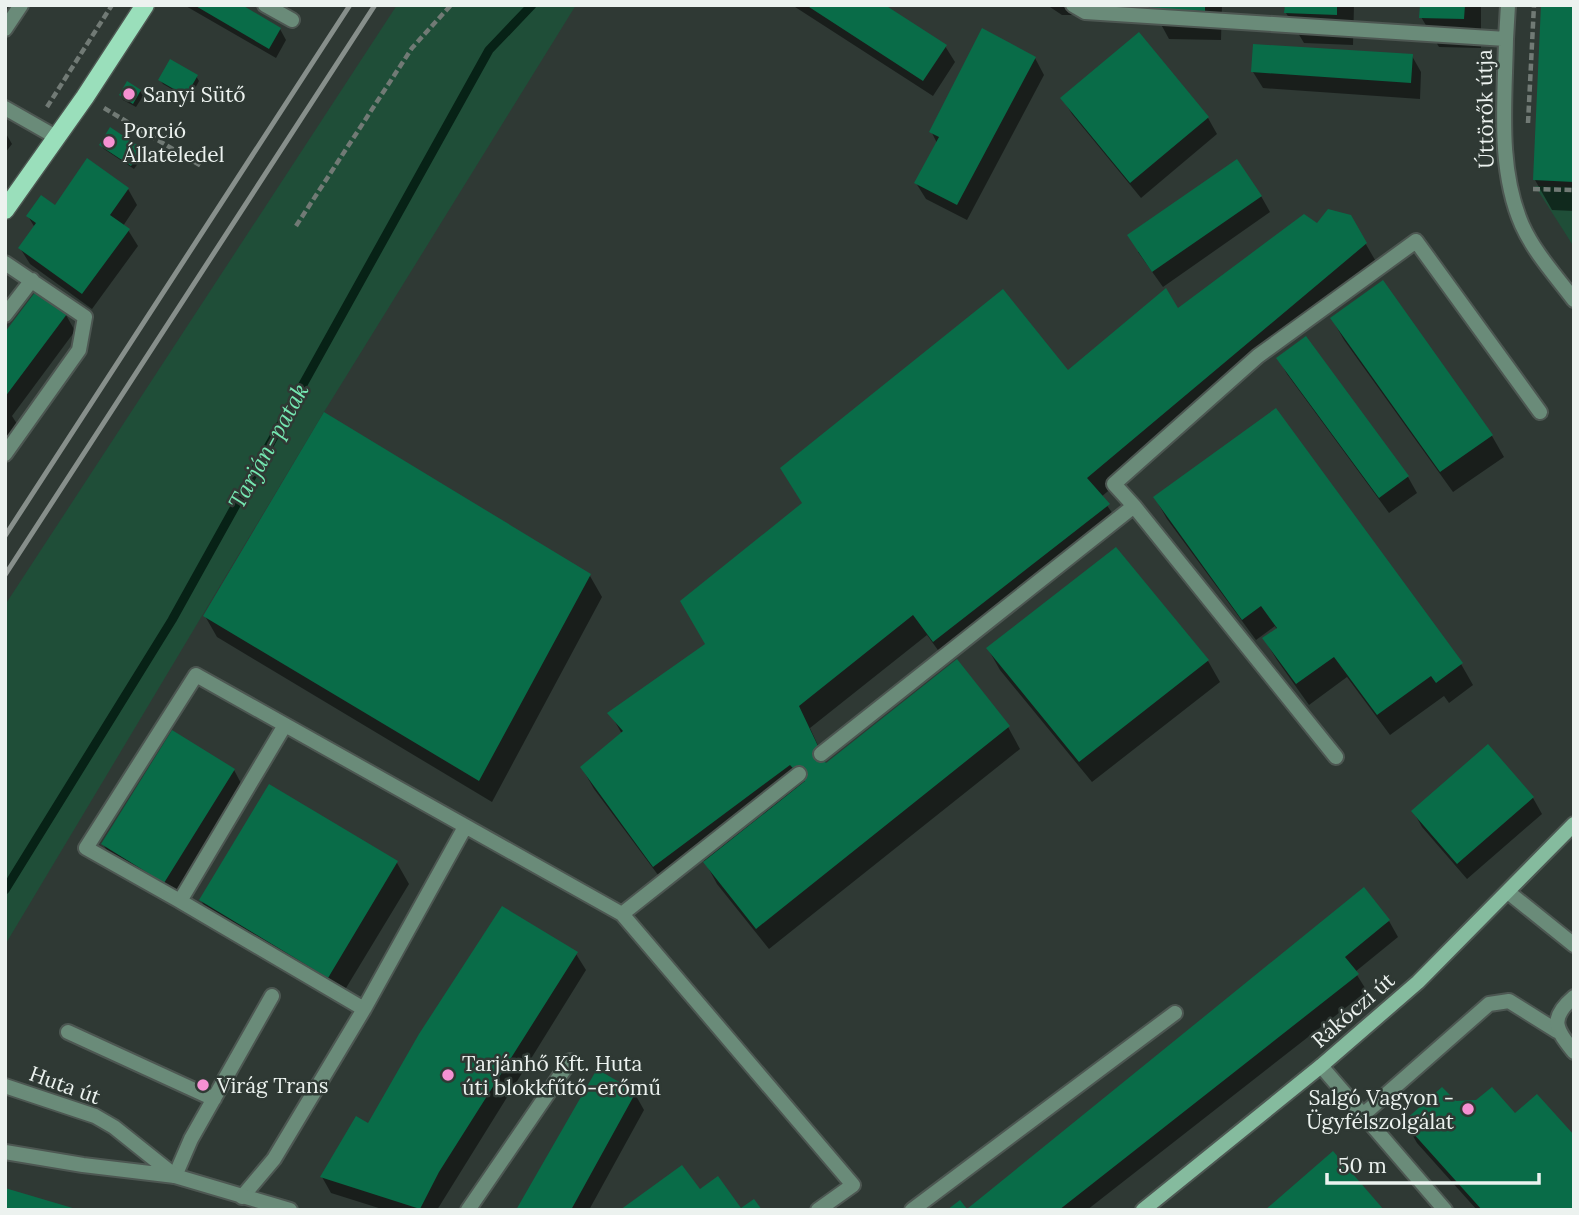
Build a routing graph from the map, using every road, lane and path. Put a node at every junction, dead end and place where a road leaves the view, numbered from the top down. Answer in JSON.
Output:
{"nodes":[{"id":1,"x":21,"y":5,"type":"edge"},
{"id":2,"x":112,"y":5,"type":"edge"},
{"id":3,"x":145,"y":5,"type":"edge"},
{"id":4,"x":265,"y":5,"type":"edge"},
{"id":5,"x":451,"y":5,"type":"edge"},
{"id":6,"x":1073,"y":5,"type":"edge"},
{"id":7,"x":1508,"y":5,"type":"edge"},
{"id":8,"x":1534,"y":5,"type":"edge"},
{"id":9,"x":292,"y":20,"type":"dead end"},
{"id":10,"x":5,"y":29,"type":"edge"},
{"id":11,"x":1506,"y":39,"type":"junction"},
{"id":12,"x":5,"y":108,"type":"edge"},
{"id":13,"x":128,"y":122,"type":"dead end"},
{"id":14,"x":34,"y":126,"type":"junction"},
{"id":15,"x":1527,"y":133,"type":"dead end"},
{"id":16,"x":56,"y":137,"type":"junction"},
{"id":17,"x":203,"y":167,"type":"dead end"},
{"id":18,"x":1526,"y":182,"type":"dead end"},
{"id":19,"x":1574,"y":190,"type":"edge"},
{"id":20,"x":5,"y":209,"type":"edge"},
{"id":21,"x":296,"y":226,"type":"dead end"},
{"id":22,"x":5,"y":263,"type":"edge"},
{"id":23,"x":32,"y":280,"type":"junction"},
{"id":24,"x":1574,"y":300,"type":"edge"},
{"id":25,"x":5,"y":315,"type":"edge"},
{"id":26,"x":1539,"y":412,"type":"dead end"},
{"id":27,"x":5,"y":454,"type":"edge"},
{"id":28,"x":1134,"y":506,"type":"junction"},
{"id":29,"x":285,"y":725,"type":"junction"},
{"id":30,"x":821,"y":754,"type":"dead end"},
{"id":31,"x":1336,"y":757,"type":"dead end"},
{"id":32,"x":799,"y":774,"type":"dead end"},
{"id":33,"x":1574,"y":824,"type":"edge"},
{"id":34,"x":465,"y":827,"type":"junction"},
{"id":35,"x":1508,"y":892,"type":"junction"},
{"id":36,"x":180,"y":901,"type":"junction"},
{"id":37,"x":622,"y":914,"type":"junction"},
{"id":38,"x":1574,"y":945,"type":"edge"},
{"id":39,"x":272,"y":996,"type":"dead end"},
{"id":40,"x":1574,"y":997,"type":"edge"},
{"id":41,"x":364,"y":1009,"type":"junction"},
{"id":42,"x":1175,"y":1013,"type":"dead end"},
{"id":43,"x":1557,"y":1031,"type":"junction"},
{"id":44,"x":68,"y":1032,"type":"dead end"},
{"id":45,"x":1574,"y":1052,"type":"edge"},
{"id":46,"x":570,"y":1061,"type":"dead end"},
{"id":47,"x":1321,"y":1066,"type":"junction"},
{"id":48,"x":5,"y":1086,"type":"edge"},
{"id":49,"x":214,"y":1099,"type":"junction"},
{"id":50,"x":1364,"y":1114,"type":"junction"},
{"id":51,"x":5,"y":1152,"type":"edge"},
{"id":52,"x":175,"y":1176,"type":"junction"},
{"id":53,"x":242,"y":1197,"type":"junction"},
{"id":54,"x":290,"y":1210,"type":"edge"},
{"id":55,"x":468,"y":1210,"type":"edge"},
{"id":56,"x":818,"y":1210,"type":"edge"},
{"id":57,"x":912,"y":1210,"type":"edge"},
{"id":58,"x":1143,"y":1210,"type":"edge"},
{"id":59,"x":1445,"y":1210,"type":"edge"}],
"edges":[{"from":1,"to":10,"type":"street"},
{"from":2,"to":14,"type":"path"},
{"from":3,"to":16,"type":"main road"},
{"from":4,"to":9,"type":"street"},
{"from":5,"to":21,"type":"path"},
{"from":6,"to":11,"type":"street","name":"Úttörők útja"},
{"from":7,"to":11,"type":"street"},
{"from":8,"to":15,"type":"path"},
{"from":11,"to":24,"type":"street","name":"Úttörők útja"},
{"from":12,"to":14,"type":"street"},
{"from":13,"to":17,"type":"path"},
{"from":14,"to":16,"type":"street"},
{"from":16,"to":20,"type":"main road"},
{"from":18,"to":19,"type":"path"},
{"from":22,"to":23,"type":"street"},
{"from":23,"to":25,"type":"street"},
{"from":23,"to":27,"type":"street"},
{"from":26,"to":28,"type":"street"},
{"from":28,"to":30,"type":"street"},
{"from":28,"to":31,"type":"street"},
{"from":29,"to":34,"type":"street"},
{"from":29,"to":36,"type":"street"},
{"from":29,"to":36,"type":"street"},
{"from":32,"to":37,"type":"street"},
{"from":33,"to":35,"type":"main road","name":"Rákóczi út"},
{"from":34,"to":37,"type":"street"},
{"from":34,"to":41,"type":"street"},
{"from":35,"to":38,"type":"street"},
{"from":35,"to":47,"type":"main road","name":"Rákóczi út"},
{"from":36,"to":41,"type":"street"},
{"from":37,"to":56,"type":"street"},
{"from":39,"to":49,"type":"street"},
{"from":40,"to":43,"type":"street"},
{"from":41,"to":53,"type":"street"},
{"from":42,"to":57,"type":"street"},
{"from":43,"to":45,"type":"street"},
{"from":43,"to":50,"type":"street"},
{"from":44,"to":49,"type":"street"},
{"from":46,"to":55,"type":"street"},
{"from":47,"to":50,"type":"street"},
{"from":47,"to":58,"type":"main road","name":"Rákóczi út"},
{"from":48,"to":52,"type":"street","name":"Huta út"},
{"from":49,"to":52,"type":"street"},
{"from":50,"to":59,"type":"street"},
{"from":51,"to":52,"type":"street","name":"Huta út"},
{"from":52,"to":53,"type":"street","name":"Huta út"},
{"from":53,"to":54,"type":"street","name":"Huta út"}]}
